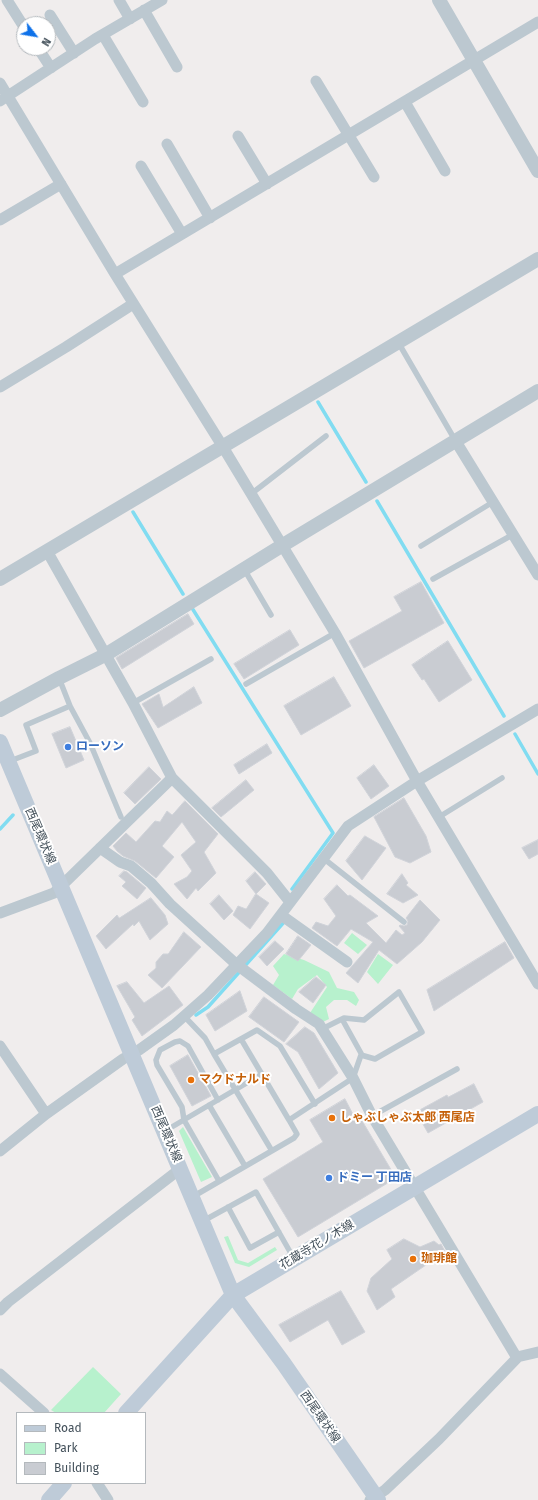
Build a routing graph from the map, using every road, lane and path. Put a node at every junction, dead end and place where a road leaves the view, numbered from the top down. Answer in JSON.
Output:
{"nodes":[{"id":1,"x":7,"y":0,"type":"edge"},
{"id":2,"x":119,"y":0,"type":"edge"},
{"id":3,"x":160,"y":0,"type":"edge"},
{"id":4,"x":439,"y":0,"type":"edge"},
{"id":5,"x":144,"y":10,"type":"junction"},
{"id":6,"x":50,"y":14,"type":"dead end"},
{"id":7,"x":17,"y":16,"type":"edge"},
{"id":8,"x":130,"y":19,"type":"junction"},
{"id":9,"x":538,"y":22,"type":"edge"},
{"id":10,"x":103,"y":35,"type":"junction"},
{"id":11,"x":74,"y":53,"type":"junction"},
{"id":12,"x":43,"y":56,"type":"edge"},
{"id":13,"x":473,"y":61,"type":"junction"},
{"id":14,"x":177,"y":67,"type":"dead end"},
{"id":15,"x":51,"y":68,"type":"junction"},
{"id":16,"x":316,"y":81,"type":"dead end"},
{"id":17,"x":0,"y":83,"type":"edge"},
{"id":18,"x":4,"y":98,"type":"edge"},
{"id":19,"x":143,"y":102,"type":"dead end"},
{"id":20,"x":405,"y":102,"type":"junction"},
{"id":21,"x":349,"y":135,"type":"junction"},
{"id":22,"x":238,"y":136,"type":"dead end"},
{"id":23,"x":167,"y":144,"type":"dead end"},
{"id":24,"x":141,"y":166,"type":"dead end"},
{"id":25,"x":445,"y":171,"type":"dead end"},
{"id":26,"x":538,"y":171,"type":"edge"},
{"id":27,"x":374,"y":177,"type":"dead end"},
{"id":28,"x":61,"y":184,"type":"junction"},
{"id":29,"x":267,"y":184,"type":"junction"},
{"id":30,"x":210,"y":218,"type":"junction"},
{"id":31,"x":0,"y":220,"type":"edge"},
{"id":32,"x":182,"y":234,"type":"junction"},
{"id":33,"x":538,"y":259,"type":"edge"},
{"id":34,"x":115,"y":274,"type":"junction"},
{"id":35,"x":134,"y":304,"type":"junction"},
{"id":36,"x":398,"y":342,"type":"junction"},
{"id":37,"x":0,"y":387,"type":"edge"},
{"id":38,"x":538,"y":391,"type":"edge"},
{"id":39,"x":326,"y":436,"type":"dead end"},
{"id":40,"x":456,"y":440,"type":"junction"},
{"id":41,"x":223,"y":447,"type":"junction"},
{"id":42,"x":251,"y":494,"type":"junction"},
{"id":43,"x":493,"y":502,"type":"junction"},
{"id":44,"x":514,"y":534,"type":"junction"},
{"id":45,"x":282,"y":545,"type":"junction"},
{"id":46,"x":421,"y":546,"type":"dead end"},
{"id":47,"x":47,"y":551,"type":"junction"},
{"id":48,"x":244,"y":569,"type":"junction"},
{"id":49,"x":538,"y":575,"type":"edge"},
{"id":50,"x":0,"y":579,"type":"edge"},
{"id":51,"x":433,"y":579,"type":"dead end"},
{"id":52,"x":272,"y":615,"type":"dead end"},
{"id":53,"x":336,"y":633,"type":"junction"},
{"id":54,"x":105,"y":655,"type":"junction"},
{"id":55,"x":211,"y":660,"type":"dead end"},
{"id":56,"x":59,"y":678,"type":"junction"},
{"id":57,"x":246,"y":684,"type":"dead end"},
{"id":58,"x":133,"y":703,"type":"junction"},
{"id":59,"x":70,"y":706,"type":"junction"},
{"id":60,"x":538,"y":709,"type":"edge"},
{"id":61,"x":0,"y":710,"type":"edge"},
{"id":62,"x":0,"y":742,"type":"edge"},
{"id":63,"x":9,"y":762,"type":"junction"},
{"id":64,"x":172,"y":778,"type":"junction"},
{"id":65,"x":502,"y":778,"type":"dead end"},
{"id":66,"x":417,"y":781,"type":"junction"},
{"id":67,"x":121,"y":817,"type":"dead end"},
{"id":68,"x":439,"y":817,"type":"junction"},
{"id":69,"x":100,"y":848,"type":"junction"},
{"id":70,"x":323,"y":858,"type":"junction"},
{"id":71,"x":61,"y":886,"type":"junction"},
{"id":72,"x":290,"y":902,"type":"junction"},
{"id":73,"x":0,"y":913,"type":"edge"},
{"id":74,"x":281,"y":915,"type":"junction"},
{"id":75,"x":404,"y":922,"type":"dead end"},
{"id":76,"x":347,"y":962,"type":"dead end"},
{"id":77,"x":241,"y":968,"type":"junction"},
{"id":78,"x":538,"y":984,"type":"edge"},
{"id":79,"x":184,"y":1016,"type":"junction"},
{"id":80,"x":342,"y":1019,"type":"junction"},
{"id":81,"x":322,"y":1029,"type":"junction"},
{"id":82,"x":241,"y":1039,"type":"junction"},
{"id":83,"x":0,"y":1046,"type":"edge"},
{"id":84,"x":132,"y":1054,"type":"junction"},
{"id":85,"x":214,"y":1054,"type":"junction"},
{"id":86,"x":362,"y":1055,"type":"junction"},
{"id":87,"x":457,"y":1069,"type":"dead end"},
{"id":88,"x":262,"y":1074,"type":"junction"},
{"id":89,"x":354,"y":1078,"type":"junction"},
{"id":90,"x":236,"y":1090,"type":"junction"},
{"id":91,"x":218,"y":1100,"type":"junction"},
{"id":92,"x":315,"y":1104,"type":"junction"},
{"id":93,"x":209,"y":1105,"type":"junction"},
{"id":94,"x":46,"y":1114,"type":"junction"},
{"id":95,"x":538,"y":1114,"type":"edge"},
{"id":96,"x":372,"y":1116,"type":"junction"},
{"id":97,"x":184,"y":1120,"type":"junction"},
{"id":98,"x":289,"y":1120,"type":"junction"},
{"id":99,"x":165,"y":1132,"type":"junction"},
{"id":100,"x":0,"y":1151,"type":"edge"},
{"id":101,"x":272,"y":1151,"type":"junction"},
{"id":102,"x":245,"y":1166,"type":"junction"},
{"id":103,"x":180,"y":1169,"type":"junction"},
{"id":104,"x":220,"y":1181,"type":"junction"},
{"id":105,"x":415,"y":1187,"type":"junction"},
{"id":106,"x":192,"y":1198,"type":"junction"},
{"id":107,"x":228,"y":1207,"type":"junction"},
{"id":108,"x":202,"y":1222,"type":"junction"},
{"id":109,"x":279,"y":1232,"type":"junction"},
{"id":110,"x":294,"y":1259,"type":"junction"},
{"id":111,"x":233,"y":1295,"type":"junction"},
{"id":112,"x":0,"y":1310,"type":"edge"},
{"id":113,"x":538,"y":1352,"type":"edge"},
{"id":114,"x":517,"y":1357,"type":"junction"},
{"id":115,"x":0,"y":1374,"type":"edge"},
{"id":116,"x":43,"y":1412,"type":"edge"},
{"id":117,"x":127,"y":1412,"type":"edge"},
{"id":118,"x":63,"y":1484,"type":"edge"},
{"id":119,"x":98,"y":1484,"type":"edge"},
{"id":120,"x":374,"y":1499,"type":"edge"},
{"id":121,"x":49,"y":1500,"type":"edge"},
{"id":122,"x":108,"y":1500,"type":"edge"}],
"edges":[{"from":1,"to":7,"type":"street"},
{"from":2,"to":8,"type":"street"},
{"from":3,"to":5,"type":"street"},
{"from":4,"to":13,"type":"street"},
{"from":5,"to":8,"type":"street"},
{"from":5,"to":14,"type":"street"},
{"from":6,"to":11,"type":"street"},
{"from":8,"to":10,"type":"street"},
{"from":9,"to":13,"type":"street"},
{"from":10,"to":11,"type":"street"},
{"from":10,"to":19,"type":"street"},
{"from":11,"to":15,"type":"street"},
{"from":12,"to":15,"type":"street"},
{"from":13,"to":20,"type":"street"},
{"from":13,"to":26,"type":"street"},
{"from":15,"to":18,"type":"street"},
{"from":16,"to":21,"type":"street"},
{"from":17,"to":18,"type":"street"},
{"from":18,"to":28,"type":"street"},
{"from":20,"to":21,"type":"street"},
{"from":20,"to":25,"type":"street"},
{"from":21,"to":27,"type":"street"},
{"from":21,"to":29,"type":"street"},
{"from":22,"to":29,"type":"street"},
{"from":23,"to":30,"type":"street"},
{"from":24,"to":32,"type":"street"},
{"from":28,"to":31,"type":"street"},
{"from":28,"to":34,"type":"street"},
{"from":29,"to":30,"type":"street"},
{"from":30,"to":32,"type":"street"},
{"from":32,"to":34,"type":"street"},
{"from":33,"to":36,"type":"street"},
{"from":34,"to":35,"type":"street"},
{"from":35,"to":37,"type":"street"},
{"from":35,"to":41,"type":"street"},
{"from":36,"to":40,"type":"lane"},
{"from":36,"to":41,"type":"street"},
{"from":38,"to":40,"type":"street"},
{"from":39,"to":42,"type":"lane"},
{"from":40,"to":43,"type":"street"},
{"from":40,"to":45,"type":"street"},
{"from":41,"to":42,"type":"street"},
{"from":41,"to":47,"type":"street"},
{"from":42,"to":45,"type":"street"},
{"from":43,"to":44,"type":"street"},
{"from":43,"to":46,"type":"lane"},
{"from":44,"to":49,"type":"street"},
{"from":44,"to":51,"type":"lane"},
{"from":45,"to":48,"type":"street"},
{"from":45,"to":53,"type":"street"},
{"from":47,"to":50,"type":"street"},
{"from":47,"to":54,"type":"street"},
{"from":48,"to":52,"type":"lane"},
{"from":48,"to":54,"type":"street"},
{"from":53,"to":57,"type":"lane"},
{"from":53,"to":66,"type":"street"},
{"from":54,"to":56,"type":"street"},
{"from":54,"to":58,"type":"street"},
{"from":55,"to":58,"type":"lane"},
{"from":56,"to":59,"type":"lane"},
{"from":56,"to":61,"type":"street"},
{"from":58,"to":64,"type":"street"},
{"from":59,"to":63,"type":"lane"},
{"from":59,"to":67,"type":"lane"},
{"from":60,"to":66,"type":"street"},
{"from":62,"to":63,"type":"main road","name":"西尾環状線"},
{"from":63,"to":71,"type":"main road","name":"西尾環状線"},
{"from":64,"to":69,"type":"street"},
{"from":64,"to":72,"type":"street"},
{"from":65,"to":68,"type":"lane"},
{"from":66,"to":68,"type":"street"},
{"from":66,"to":70,"type":"street"},
{"from":68,"to":78,"type":"street"},
{"from":69,"to":71,"type":"street"},
{"from":69,"to":77,"type":"street"},
{"from":70,"to":72,"type":"street"},
{"from":70,"to":75,"type":"lane"},
{"from":71,"to":73,"type":"street"},
{"from":71,"to":84,"type":"main road","name":"西尾環状線"},
{"from":72,"to":74,"type":"street"},
{"from":74,"to":76,"type":"street"},
{"from":74,"to":77,"type":"street"},
{"from":77,"to":79,"type":"street"},
{"from":77,"to":81,"type":"street"},
{"from":79,"to":84,"type":"street"},
{"from":79,"to":85,"type":"lane"},
{"from":80,"to":81,"type":"lane"},
{"from":80,"to":86,"type":"lane"},
{"from":80,"to":86,"type":"lane"},
{"from":81,"to":89,"type":"street"},
{"from":82,"to":85,"type":"lane"},
{"from":82,"to":88,"type":"lane"},
{"from":82,"to":92,"type":"lane"},
{"from":83,"to":94,"type":"street"},
{"from":84,"to":94,"type":"street"},
{"from":84,"to":99,"type":"main road","name":"西尾環状線"},
{"from":85,"to":90,"type":"lane"},
{"from":86,"to":89,"type":"lane"},
{"from":87,"to":96,"type":"lane"},
{"from":88,"to":90,"type":"lane"},
{"from":88,"to":98,"type":"lane"},
{"from":89,"to":92,"type":"lane"},
{"from":89,"to":96,"type":"street"},
{"from":90,"to":91,"type":"lane"},
{"from":90,"to":101,"type":"lane"},
{"from":91,"to":93,"type":"lane"},
{"from":91,"to":97,"type":"lane"},
{"from":92,"to":98,"type":"lane"},
{"from":93,"to":97,"type":"lane"},
{"from":93,"to":102,"type":"lane"},
{"from":94,"to":100,"type":"street"},
{"from":95,"to":105,"type":"main road","name":"花蔵寺花ノ木線"},
{"from":96,"to":105,"type":"street"},
{"from":97,"to":99,"type":"lane"},
{"from":97,"to":104,"type":"lane"},
{"from":98,"to":101,"type":"lane"},
{"from":99,"to":103,"type":"main road","name":"西尾環状線"},
{"from":101,"to":102,"type":"lane"},
{"from":102,"to":104,"type":"lane"},
{"from":103,"to":106,"type":"main road","name":"西尾環状線"},
{"from":103,"to":112,"type":"street"},
{"from":104,"to":106,"type":"lane"},
{"from":105,"to":110,"type":"main road","name":"花蔵寺花ノ木線"},
{"from":105,"to":114,"type":"street"},
{"from":106,"to":108,"type":"main road","name":"西尾環状線"},
{"from":107,"to":108,"type":"lane"},
{"from":107,"to":109,"type":"lane"},
{"from":107,"to":109,"type":"lane"},
{"from":108,"to":111,"type":"main road","name":"西尾環状線"},
{"from":109,"to":110,"type":"lane"},
{"from":110,"to":111,"type":"main road","name":"花蔵寺花ノ木線"},
{"from":111,"to":117,"type":"main road","name":"花蔵寺花ノ木線"},
{"from":111,"to":120,"type":"main road","name":"西尾環状線"},
{"from":113,"to":114,"type":"street"},
{"from":114,"to":120,"type":"street"},
{"from":115,"to":116,"type":"street"},
{"from":118,"to":121,"type":"main road"},
{"from":119,"to":122,"type":"street"}]}
